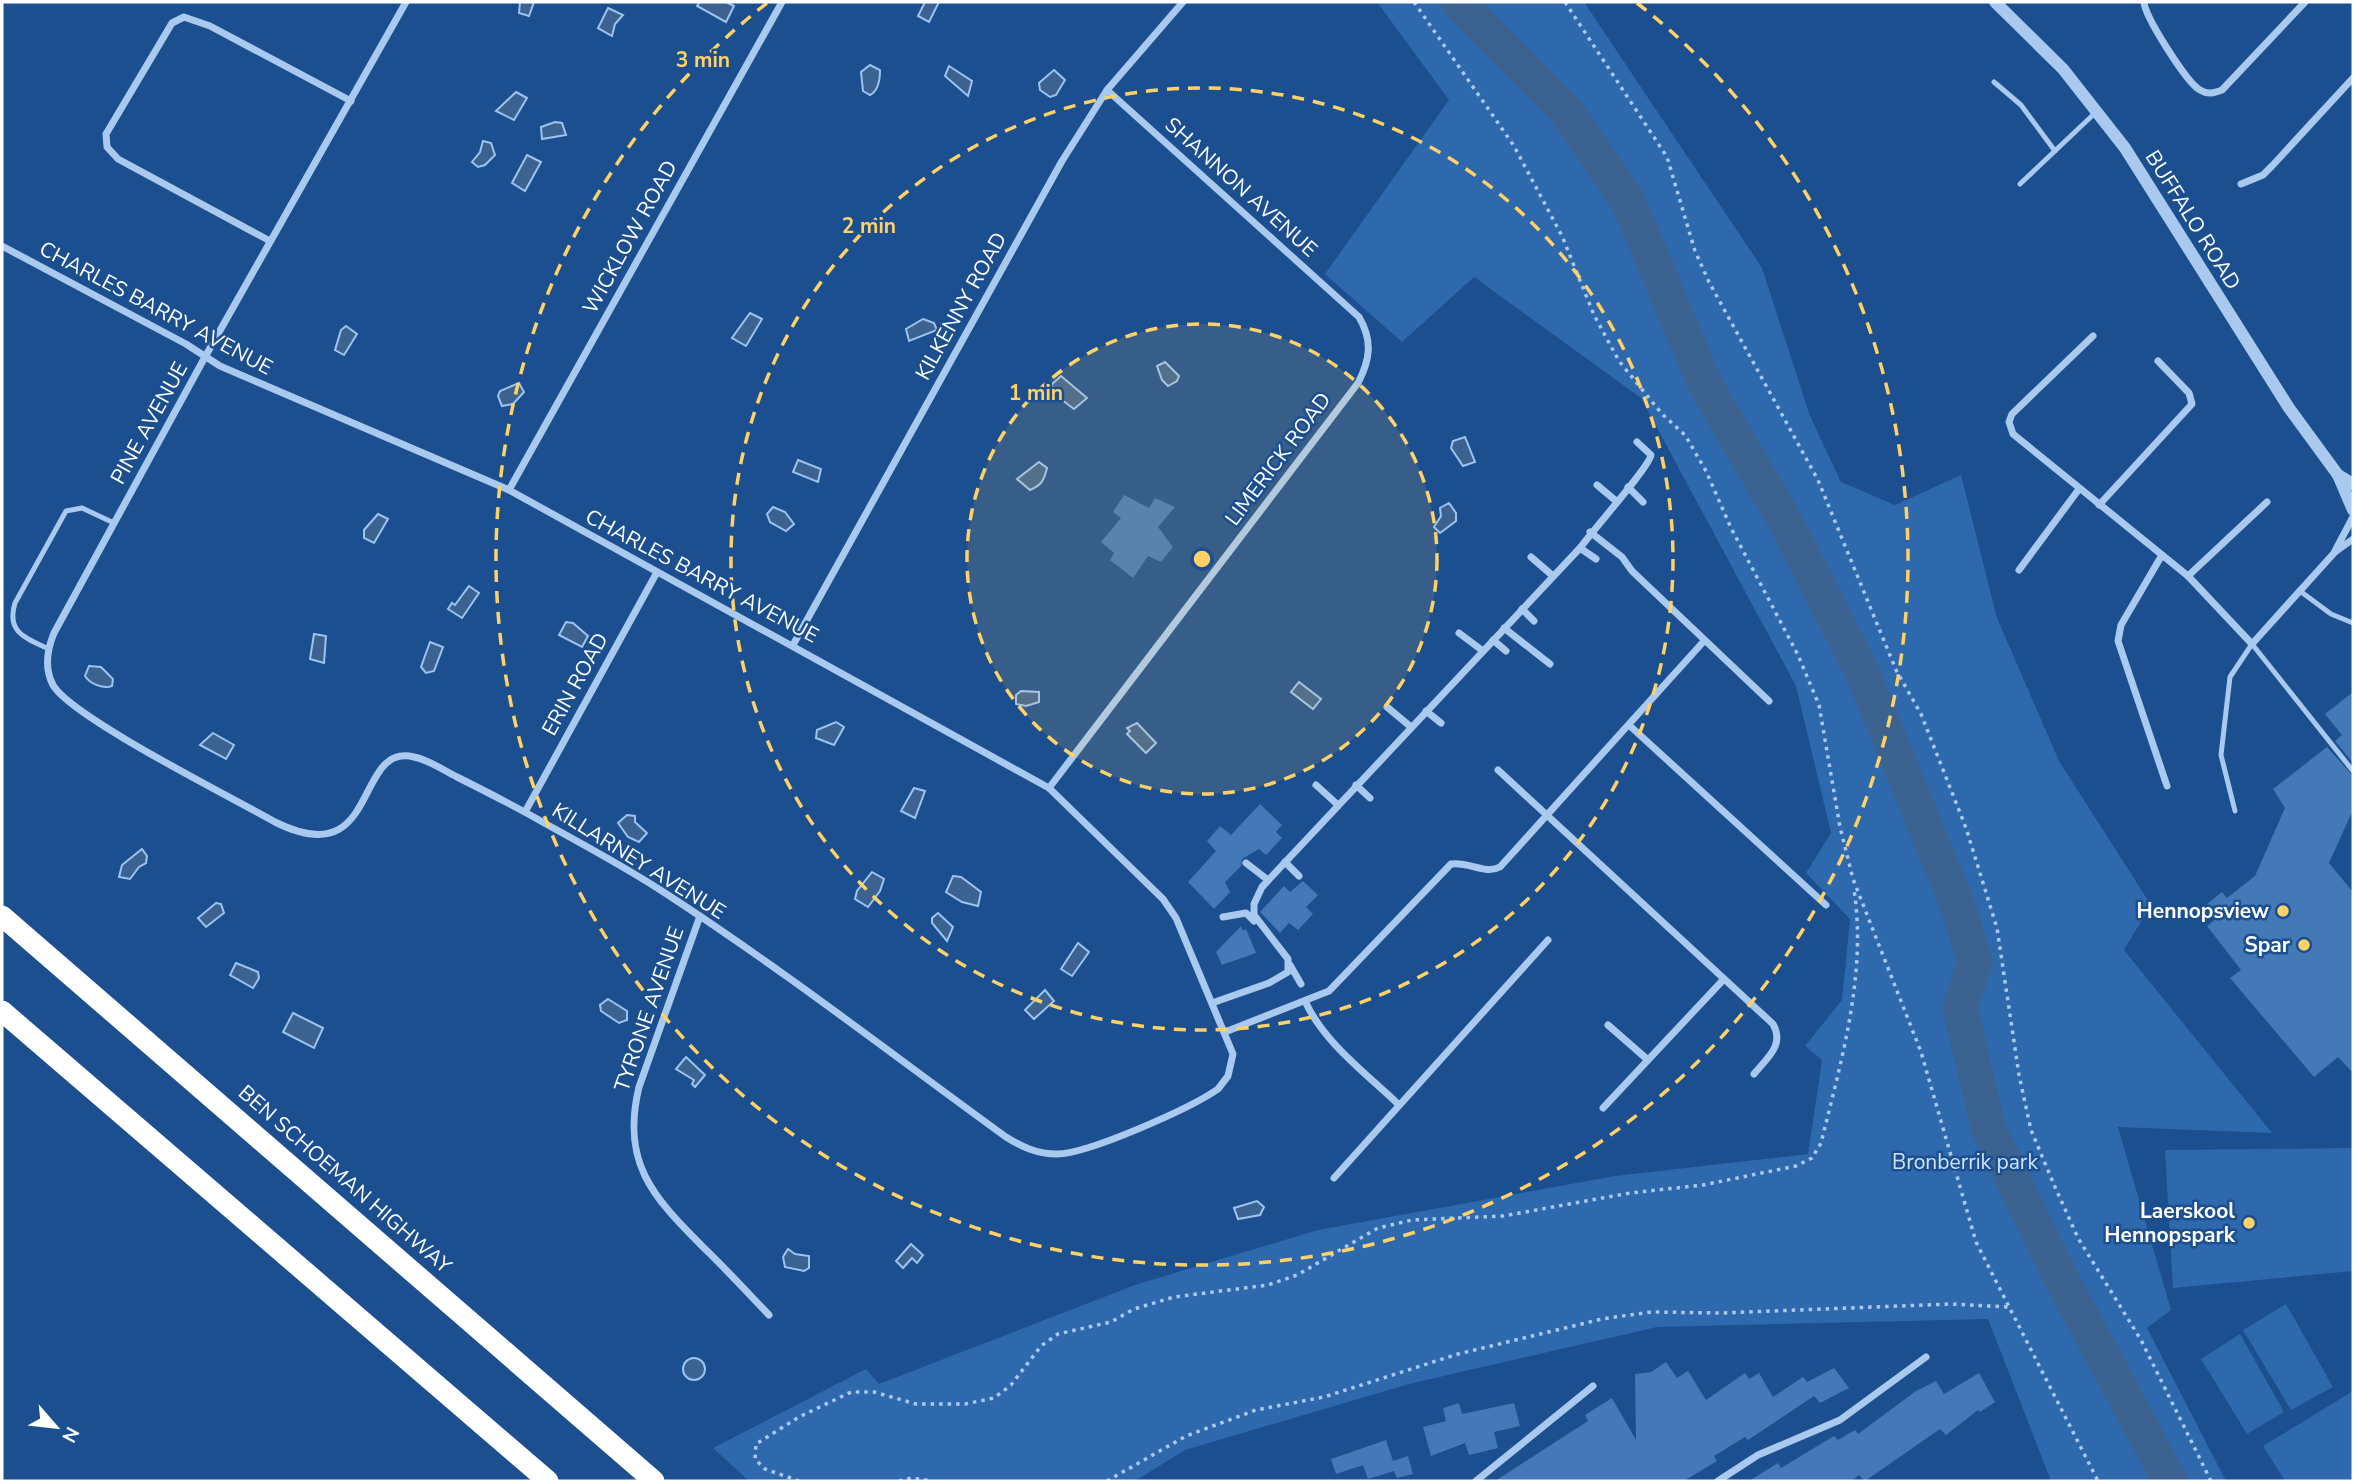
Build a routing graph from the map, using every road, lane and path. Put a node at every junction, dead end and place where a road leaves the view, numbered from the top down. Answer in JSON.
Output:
{"nodes":[{"id":1,"x":406,"y":2,"type":"edge"},
{"id":2,"x":782,"y":2,"type":"edge"},
{"id":3,"x":1184,"y":2,"type":"edge"},
{"id":4,"x":1414,"y":2,"type":"edge"},
{"id":5,"x":1565,"y":2,"type":"edge"},
{"id":6,"x":1995,"y":2,"type":"edge"},
{"id":7,"x":2144,"y":2,"type":"edge"},
{"id":8,"x":2305,"y":2,"type":"edge"},
{"id":9,"x":2353,"y":78,"type":"edge"},
{"id":10,"x":1994,"y":82,"type":"dead end"},
{"id":11,"x":1107,"y":90,"type":"junction"},
{"id":12,"x":351,"y":101,"type":"junction"},
{"id":13,"x":2097,"y":110,"type":"junction"},
{"id":14,"x":2055,"y":151,"type":"junction"},
{"id":15,"x":2020,"y":184,"type":"dead end"},
{"id":16,"x":2241,"y":184,"type":"dead end"},
{"id":17,"x":270,"y":241,"type":"junction"},
{"id":18,"x":2,"y":246,"type":"edge"},
{"id":19,"x":1352,"y":310,"type":"joint"},
{"id":20,"x":2093,"y":336,"type":"dead end"},
{"id":21,"x":205,"y":357,"type":"junction"},
{"id":22,"x":2158,"y":360,"type":"dead end"},
{"id":23,"x":1637,"y":442,"type":"dead end"},
{"id":24,"x":2338,"y":475,"type":"junction"},
{"id":25,"x":2353,"y":484,"type":"edge"},
{"id":26,"x":1597,"y":485,"type":"dead end"},
{"id":27,"x":1628,"y":487,"type":"junction"},
{"id":28,"x":2080,"y":489,"type":"junction"},
{"id":29,"x":509,"y":490,"type":"junction"},
{"id":30,"x":1615,"y":500,"type":"junction"},
{"id":31,"x":1643,"y":502,"type":"dead end"},
{"id":32,"x":2267,"y":502,"type":"dead end"},
{"id":33,"x":2099,"y":505,"type":"junction"},
{"id":34,"x":2353,"y":510,"type":"edge"},
{"id":35,"x":2353,"y":517,"type":"edge"},
{"id":36,"x":114,"y":523,"type":"junction"},
{"id":37,"x":1590,"y":532,"type":"junction"},
{"id":38,"x":2353,"y":539,"type":"edge"},
{"id":39,"x":1580,"y":548,"type":"junction"},
{"id":40,"x":2335,"y":552,"type":"junction"},
{"id":41,"x":2162,"y":555,"type":"junction"},
{"id":42,"x":1531,"y":557,"type":"dead end"},
{"id":43,"x":1596,"y":558,"type":"dead end"},
{"id":44,"x":2019,"y":570,"type":"dead end"},
{"id":45,"x":656,"y":574,"type":"junction"},
{"id":46,"x":1553,"y":576,"type":"junction"},
{"id":47,"x":2188,"y":576,"type":"junction"},
{"id":48,"x":2299,"y":590,"type":"junction"},
{"id":49,"x":1522,"y":610,"type":"junction"},
{"id":50,"x":1534,"y":621,"type":"dead end"},
{"id":51,"x":2353,"y":623,"type":"edge"},
{"id":52,"x":1504,"y":628,"type":"junction"},
{"id":53,"x":1459,"y":633,"type":"dead end"},
{"id":54,"x":1493,"y":640,"type":"junction"},
{"id":55,"x":1704,"y":640,"type":"junction"},
{"id":56,"x":2252,"y":644,"type":"junction"},
{"id":57,"x":793,"y":645,"type":"junction"},
{"id":58,"x":48,"y":649,"type":"junction"},
{"id":59,"x":1483,"y":651,"type":"junction"},
{"id":60,"x":1506,"y":651,"type":"dead end"},
{"id":61,"x":1550,"y":664,"type":"dead end"},
{"id":62,"x":1769,"y":701,"type":"dead end"},
{"id":63,"x":1387,"y":708,"type":"dead end"},
{"id":64,"x":1426,"y":711,"type":"junction"},
{"id":65,"x":1441,"y":723,"type":"dead end"},
{"id":66,"x":1630,"y":726,"type":"junction"},
{"id":67,"x":1411,"y":727,"type":"junction"},
{"id":68,"x":1498,"y":770,"type":"dead end"},
{"id":69,"x":2353,"y":771,"type":"edge"},
{"id":70,"x":1316,"y":785,"type":"dead end"},
{"id":71,"x":1356,"y":785,"type":"junction"},
{"id":72,"x":2167,"y":786,"type":"dead end"},
{"id":73,"x":1049,"y":788,"type":"junction"},
{"id":74,"x":1370,"y":798,"type":"dead end"},
{"id":75,"x":1338,"y":805,"type":"junction"},
{"id":76,"x":2235,"y":811,"type":"dead end"},
{"id":77,"x":525,"y":812,"type":"junction"},
{"id":78,"x":1547,"y":817,"type":"junction"},
{"id":79,"x":1285,"y":862,"type":"junction"},
{"id":80,"x":1246,"y":863,"type":"dead end"},
{"id":81,"x":1299,"y":876,"type":"dead end"},
{"id":82,"x":1853,"y":879,"type":"junction"},
{"id":83,"x":1268,"y":880,"type":"junction"},
{"id":84,"x":1826,"y":905,"type":"dead end"},
{"id":85,"x":2,"y":916,"type":"edge"},
{"id":86,"x":700,"y":916,"type":"junction"},
{"id":87,"x":1223,"y":917,"type":"dead end"},
{"id":88,"x":1257,"y":923,"type":"junction"},
{"id":89,"x":1548,"y":940,"type":"dead end"},
{"id":90,"x":1290,"y":965,"type":"junction"},
{"id":91,"x":1724,"y":979,"type":"junction"},
{"id":92,"x":1301,"y":984,"type":"dead end"},
{"id":93,"x":1305,"y":1001,"type":"junction"},
{"id":94,"x":1212,"y":1003,"type":"junction"},
{"id":95,"x":2,"y":1011,"type":"edge"},
{"id":96,"x":1608,"y":1025,"type":"dead end"},
{"id":97,"x":1225,"y":1032,"type":"junction"},
{"id":98,"x":1648,"y":1060,"type":"junction"},
{"id":99,"x":1754,"y":1074,"type":"dead end"},
{"id":100,"x":1218,"y":1089,"type":"joint"},
{"id":101,"x":1399,"y":1105,"type":"junction"},
{"id":102,"x":1602,"y":1108,"type":"dead end"},
{"id":103,"x":1334,"y":1178,"type":"dead end"},
{"id":104,"x":2009,"y":1307,"type":"junction"},
{"id":105,"x":769,"y":1315,"type":"dead end"},
{"id":106,"x":1926,"y":1357,"type":"dead end"},
{"id":107,"x":1593,"y":1386,"type":"dead end"},
{"id":108,"x":548,"y":1481,"type":"edge"},
{"id":109,"x":654,"y":1481,"type":"edge"},
{"id":110,"x":799,"y":1481,"type":"edge"},
{"id":111,"x":899,"y":1481,"type":"edge"},
{"id":112,"x":933,"y":1481,"type":"edge"},
{"id":113,"x":1107,"y":1481,"type":"edge"},
{"id":114,"x":1476,"y":1481,"type":"edge"},
{"id":115,"x":1718,"y":1481,"type":"edge"},
{"id":116,"x":2098,"y":1481,"type":"edge"},
{"id":117,"x":2211,"y":1481,"type":"edge"}],
"edges":[{"from":1,"to":12,"type":"street","name":"PINE AVENUE"},
{"from":2,"to":29,"type":"street","name":"WICKLOW ROAD"},
{"from":3,"to":11,"type":"street","name":"KILKENNY ROAD"},
{"from":4,"to":82,"type":"path"},
{"from":5,"to":117,"type":"path"},
{"from":6,"to":13,"type":"street","name":"BUFFALO ROAD"},
{"from":7,"to":8,"type":"street"},
{"from":9,"to":16,"type":"street"},
{"from":10,"to":14,"type":"lane"},
{"from":11,"to":19,"type":"street","name":"SHANNON AVENUE"},
{"from":11,"to":57,"type":"street","name":"KILKENNY ROAD"},
{"from":12,"to":17,"type":"street","name":"PINE AVENUE"},
{"from":12,"to":17,"type":"street"},
{"from":13,"to":14,"type":"lane"},
{"from":13,"to":24,"type":"street","name":"BUFFALO ROAD"},
{"from":14,"to":15,"type":"lane"},
{"from":17,"to":21,"type":"street","name":"PINE AVENUE"},
{"from":18,"to":21,"type":"street","name":"CHARLES BARRY AVENUE"},
{"from":19,"to":73,"type":"street","name":"LIMERICK ROAD"},
{"from":20,"to":28,"type":"street"},
{"from":21,"to":29,"type":"street","name":"CHARLES BARRY AVENUE"},
{"from":21,"to":36,"type":"street","name":"PINE AVENUE"},
{"from":22,"to":33,"type":"street"},
{"from":23,"to":27,"type":"street"},
{"from":24,"to":25,"type":"street","name":"BUFFALO ROAD"},
{"from":24,"to":34,"type":"street","name":"BUFFALO ROAD"},
{"from":26,"to":30,"type":"street"},
{"from":27,"to":30,"type":"street"},
{"from":27,"to":31,"type":"street"},
{"from":28,"to":33,"type":"street"},
{"from":28,"to":44,"type":"street"},
{"from":29,"to":45,"type":"street","name":"CHARLES BARRY AVENUE"},
{"from":30,"to":37,"type":"street"},
{"from":32,"to":47,"type":"street"},
{"from":33,"to":41,"type":"street"},
{"from":35,"to":40,"type":"street"},
{"from":36,"to":58,"type":"street","name":"PINE AVENUE"},
{"from":36,"to":58,"type":"lane"},
{"from":37,"to":39,"type":"street"},
{"from":37,"to":55,"type":"street"},
{"from":38,"to":40,"type":"street"},
{"from":39,"to":43,"type":"street"},
{"from":39,"to":46,"type":"street"},
{"from":40,"to":48,"type":"street"},
{"from":41,"to":47,"type":"street"},
{"from":41,"to":72,"type":"street"},
{"from":42,"to":46,"type":"street"},
{"from":45,"to":57,"type":"street","name":"CHARLES BARRY AVENUE"},
{"from":45,"to":77,"type":"street","name":"ERIN ROAD"},
{"from":46,"to":49,"type":"street"},
{"from":47,"to":56,"type":"street"},
{"from":48,"to":51,"type":"lane"},
{"from":48,"to":56,"type":"street"},
{"from":49,"to":50,"type":"street"},
{"from":49,"to":52,"type":"street"},
{"from":52,"to":54,"type":"street"},
{"from":52,"to":61,"type":"street"},
{"from":53,"to":59,"type":"street"},
{"from":54,"to":59,"type":"street"},
{"from":54,"to":60,"type":"street"},
{"from":55,"to":62,"type":"street"},
{"from":55,"to":66,"type":"street"},
{"from":56,"to":69,"type":"lane"},
{"from":56,"to":76,"type":"lane"},
{"from":57,"to":73,"type":"street","name":"CHARLES BARRY AVENUE"},
{"from":58,"to":77,"type":"street","name":"KILLARNEY AVENUE"},
{"from":59,"to":64,"type":"street"},
{"from":63,"to":67,"type":"street"},
{"from":64,"to":65,"type":"street"},
{"from":64,"to":67,"type":"street"},
{"from":66,"to":78,"type":"street"},
{"from":66,"to":84,"type":"street"},
{"from":67,"to":71,"type":"street"},
{"from":68,"to":78,"type":"street"},
{"from":70,"to":75,"type":"street"},
{"from":71,"to":74,"type":"street"},
{"from":71,"to":75,"type":"street"},
{"from":73,"to":94,"type":"street","name":"CHARLES BARRY AVENUE"},
{"from":75,"to":79,"type":"street"},
{"from":77,"to":86,"type":"street","name":"KILLARNEY AVENUE"},
{"from":78,"to":91,"type":"street"},
{"from":78,"to":93,"type":"street"},
{"from":79,"to":81,"type":"street"},
{"from":79,"to":83,"type":"street"},
{"from":80,"to":83,"type":"street"},
{"from":82,"to":104,"type":"path"},
{"from":82,"to":110,"type":"path"},
{"from":83,"to":88,"type":"street"},
{"from":85,"to":109,"type":"highway","name":"BEN SCHOEMAN HIGHWAY"},
{"from":86,"to":100,"type":"street","name":"KILLARNEY AVENUE"},
{"from":86,"to":105,"type":"street","name":"TYRONE AVENUE"},
{"from":87,"to":88,"type":"street"},
{"from":88,"to":90,"type":"street"},
{"from":89,"to":101,"type":"street"},
{"from":90,"to":92,"type":"street"},
{"from":90,"to":94,"type":"street"},
{"from":91,"to":98,"type":"street"},
{"from":91,"to":99,"type":"street"},
{"from":93,"to":97,"type":"street"},
{"from":93,"to":101,"type":"street"},
{"from":94,"to":97,"type":"street","name":"CHARLES BARRY AVENUE"},
{"from":95,"to":108,"type":"highway"},
{"from":96,"to":98,"type":"street"},
{"from":97,"to":100,"type":"street","name":"CHARLES BARRY AVENUE"},
{"from":98,"to":102,"type":"street"},
{"from":101,"to":103,"type":"street"},
{"from":104,"to":113,"type":"path"},
{"from":104,"to":116,"type":"path"},
{"from":106,"to":115,"type":"street"},
{"from":107,"to":114,"type":"street"},
{"from":111,"to":112,"type":"path"}]}
